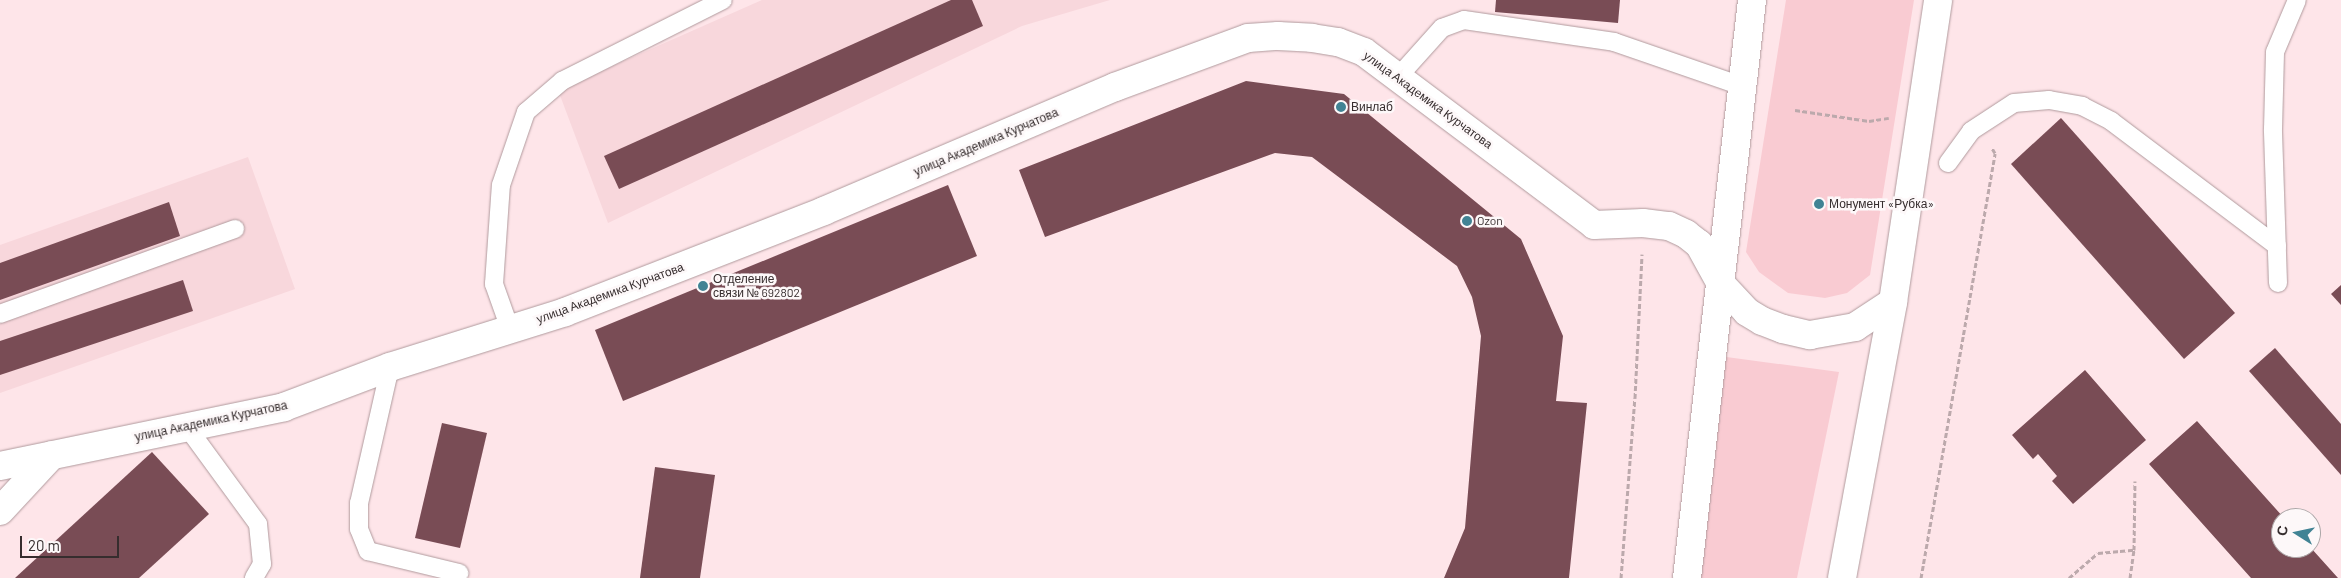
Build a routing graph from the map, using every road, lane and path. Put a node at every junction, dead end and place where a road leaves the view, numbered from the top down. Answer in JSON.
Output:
{"nodes":[{"id":1,"x":723,"y":0,"type":"edge"},
{"id":2,"x":1938,"y":0,"type":"edge"},
{"id":3,"x":2296,"y":0,"type":"edge"},
{"id":4,"x":1749,"y":2,"type":"edge"},
{"id":5,"x":1398,"y":77,"type":"junction"},
{"id":6,"x":1742,"y":86,"type":"junction"},
{"id":7,"x":1795,"y":110,"type":"dead end"},
{"id":8,"x":1919,"y":121,"type":"junction"},
{"id":9,"x":1971,"y":131,"type":"junction"},
{"id":10,"x":1948,"y":163,"type":"dead end"},
{"id":11,"x":1643,"y":223,"type":"junction"},
{"id":12,"x":235,"y":229,"type":"dead end"},
{"id":13,"x":2277,"y":246,"type":"junction"},
{"id":14,"x":2278,"y":283,"type":"dead end"},
{"id":15,"x":1721,"y":284,"type":"junction"},
{"id":16,"x":1893,"y":302,"type":"junction"},
{"id":17,"x":0,"y":314,"type":"edge"},
{"id":18,"x":510,"y":329,"type":"junction"},
{"id":19,"x":390,"y":367,"type":"junction"},
{"id":20,"x":187,"y":427,"type":"junction"},
{"id":21,"x":52,"y":455,"type":"junction"},
{"id":22,"x":0,"y":466,"type":"edge"},
{"id":23,"x":2135,"y":481,"type":"dead end"},
{"id":24,"x":0,"y":512,"type":"edge"},
{"id":25,"x":2134,"y":550,"type":"junction"},
{"id":26,"x":458,"y":573,"type":"dead end"},
{"id":27,"x":254,"y":578,"type":"edge"},
{"id":28,"x":1622,"y":578,"type":"edge"},
{"id":29,"x":1687,"y":578,"type":"edge"},
{"id":30,"x":1842,"y":578,"type":"edge"},
{"id":31,"x":1921,"y":578,"type":"edge"},
{"id":32,"x":2069,"y":578,"type":"edge"},
{"id":33,"x":2130,"y":578,"type":"edge"}],
"edges":[{"from":1,"to":18,"type":"lane"},
{"from":2,"to":8,"type":"street"},
{"from":3,"to":13,"type":"lane"},
{"from":4,"to":6,"type":"street"},
{"from":5,"to":6,"type":"lane"},
{"from":5,"to":11,"type":"street","name":"улица Академика Курчатова"},
{"from":5,"to":18,"type":"street","name":"улица Академика Курчатова"},
{"from":6,"to":15,"type":"street"},
{"from":7,"to":8,"type":"path"},
{"from":8,"to":16,"type":"street"},
{"from":9,"to":10,"type":"lane"},
{"from":9,"to":13,"type":"lane"},
{"from":9,"to":31,"type":"path"},
{"from":11,"to":15,"type":"street","name":"улица Академика Курчатова"},
{"from":11,"to":28,"type":"path"},
{"from":12,"to":17,"type":"lane"},
{"from":13,"to":14,"type":"lane"},
{"from":15,"to":16,"type":"street","name":"улица Академика Курчатова"},
{"from":15,"to":29,"type":"street"},
{"from":16,"to":30,"type":"street"},
{"from":18,"to":19,"type":"street","name":"улица Академика Курчатова"},
{"from":19,"to":20,"type":"street","name":"улица Академика Курчатова"},
{"from":19,"to":26,"type":"lane"},
{"from":20,"to":21,"type":"street","name":"улица Академика Курчатова"},
{"from":20,"to":27,"type":"lane"},
{"from":21,"to":22,"type":"street","name":"улица Академика Курчатова"},
{"from":21,"to":24,"type":"street"},
{"from":23,"to":25,"type":"path"},
{"from":25,"to":32,"type":"path"},
{"from":25,"to":33,"type":"path"}]}
